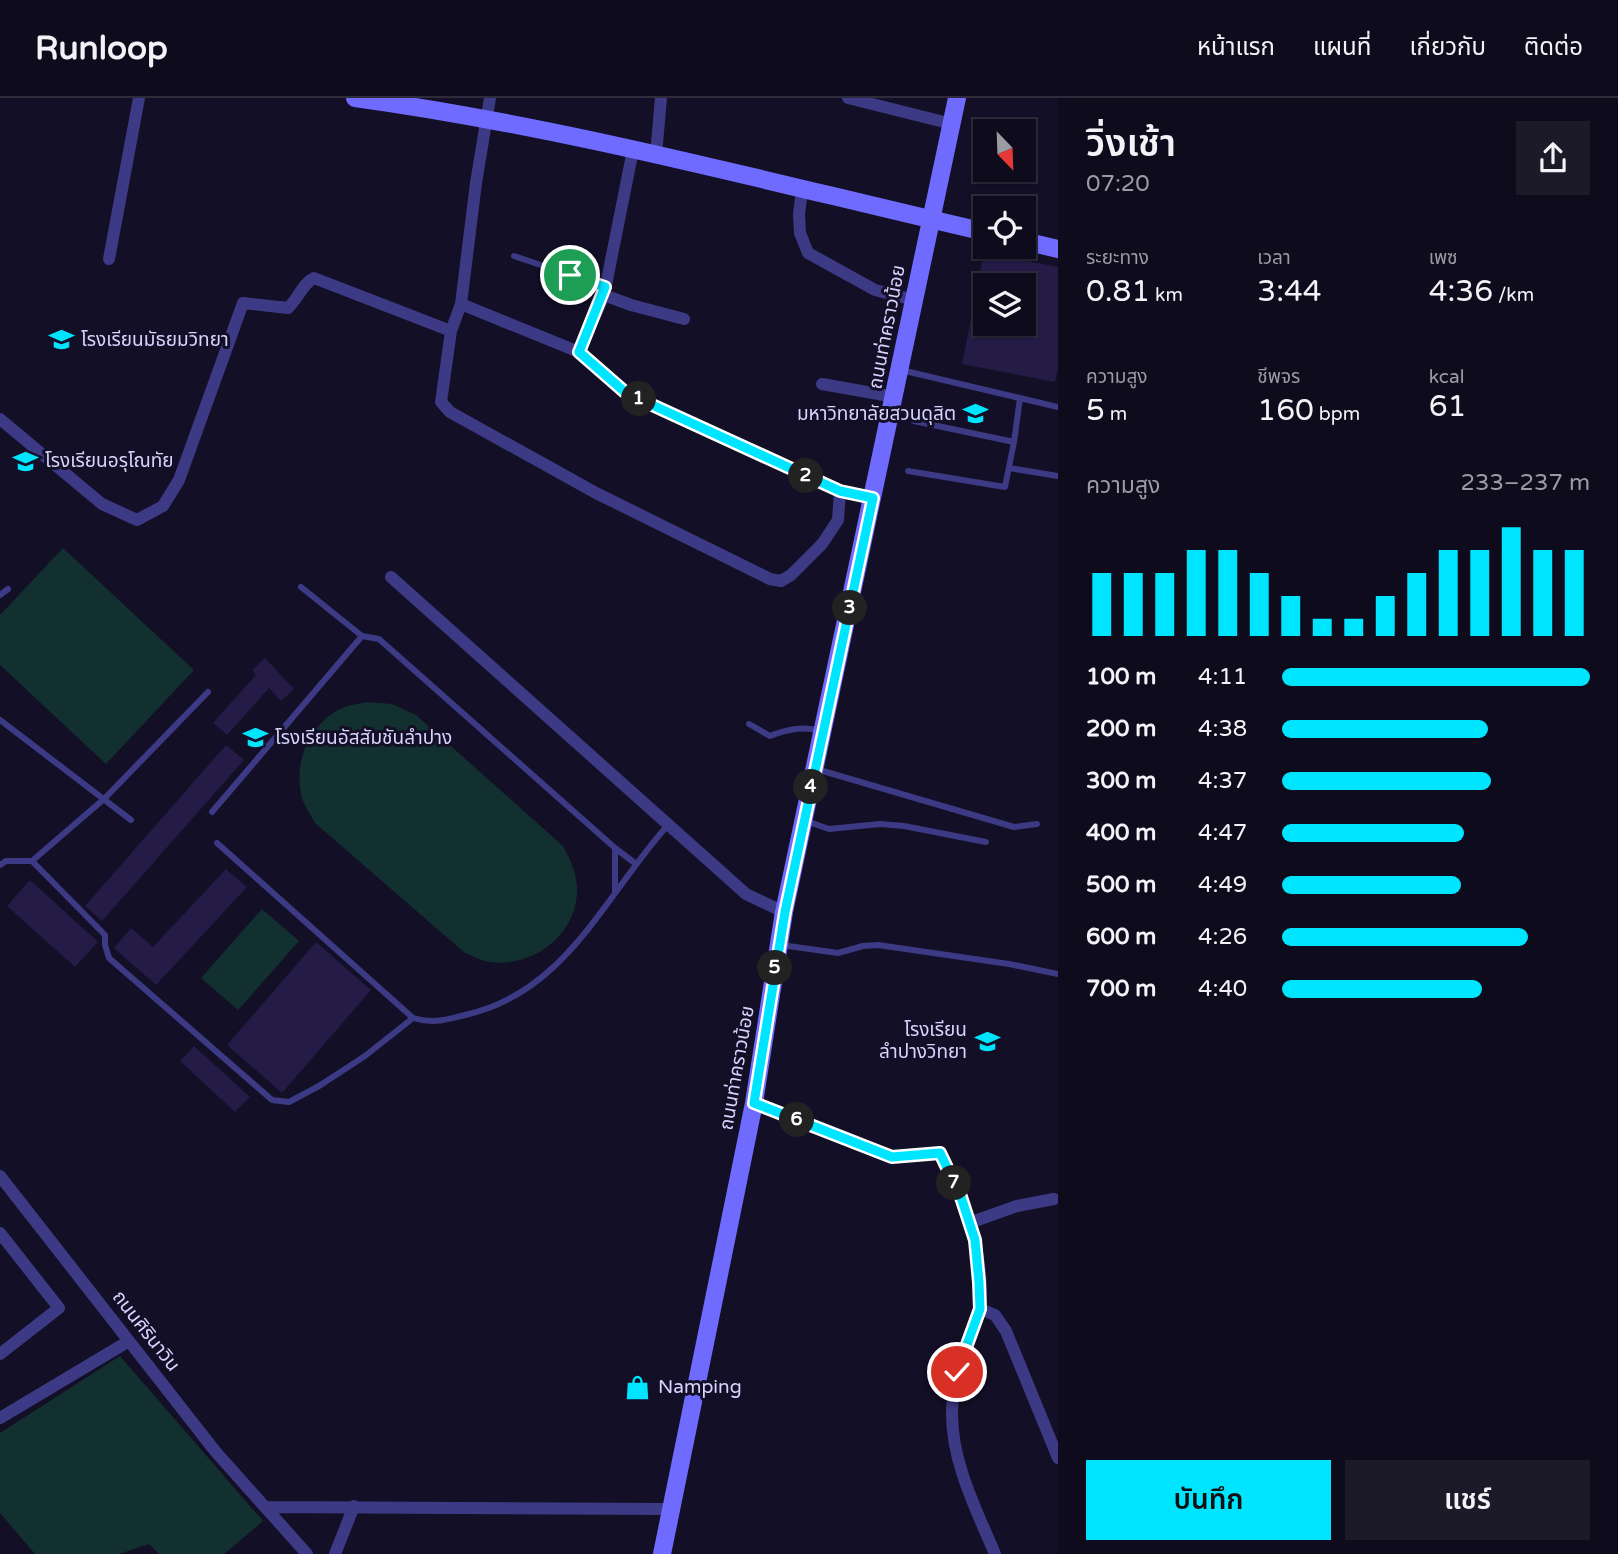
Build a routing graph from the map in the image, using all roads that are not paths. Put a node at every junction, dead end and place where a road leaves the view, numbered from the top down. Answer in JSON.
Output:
{"nodes":[{"id":1,"x":139,"y":98,"type":"edge"},
{"id":2,"x":362,"y":98,"type":"edge"},
{"id":3,"x":490,"y":98,"type":"edge"},
{"id":4,"x":660,"y":98,"type":"edge"},
{"id":5,"x":848,"y":98,"type":"edge"},
{"id":6,"x":957,"y":98,"type":"edge"},
{"id":7,"x":487,"y":120,"type":"junction"},
{"id":8,"x":951,"y":124,"type":"junction"},
{"id":9,"x":633,"y":150,"type":"junction"},
{"id":10,"x":656,"y":155,"type":"junction"},
{"id":11,"x":802,"y":190,"type":"junction"},
{"id":12,"x":930,"y":220,"type":"junction"},
{"id":13,"x":973,"y":229,"type":"edge"},
{"id":14,"x":1036,"y":244,"type":"edge"},
{"id":15,"x":1058,"y":249,"type":"edge"},
{"id":16,"x":514,"y":256,"type":"dead end"},
{"id":17,"x":109,"y":259,"type":"dead end"},
{"id":18,"x":604,"y":291,"type":"junction"},
{"id":19,"x":914,"y":300,"type":"junction"},
{"id":20,"x":461,"y":304,"type":"junction"},
{"id":21,"x":684,"y":319,"type":"dead end"},
{"id":22,"x":451,"y":331,"type":"junction"},
{"id":23,"x":579,"y":352,"type":"junction"},
{"id":24,"x":901,"y":370,"type":"junction"},
{"id":25,"x":821,"y":384,"type":"dead end"},
{"id":26,"x":895,"y":397,"type":"junction"},
{"id":27,"x":1020,"y":398,"type":"junction"},
{"id":28,"x":1058,"y":407,"type":"edge"},
{"id":29,"x":0,"y":419,"type":"edge"},
{"id":30,"x":915,"y":421,"type":"dead end"},
{"id":31,"x":1014,"y":442,"type":"junction"},
{"id":32,"x":1009,"y":468,"type":"junction"},
{"id":33,"x":908,"y":471,"type":"dead end"},
{"id":34,"x":1058,"y":476,"type":"edge"},
{"id":35,"x":840,"y":491,"type":"junction"},
{"id":36,"x":873,"y":498,"type":"junction"},
{"id":37,"x":391,"y":577,"type":"dead end"},
{"id":38,"x":301,"y":587,"type":"dead end"},
{"id":39,"x":8,"y":589,"type":"dead end"},
{"id":40,"x":0,"y":595,"type":"edge"},
{"id":41,"x":362,"y":636,"type":"junction"},
{"id":42,"x":208,"y":692,"type":"dead end"},
{"id":43,"x":0,"y":720,"type":"edge"},
{"id":44,"x":749,"y":723,"type":"dead end"},
{"id":45,"x":823,"y":731,"type":"junction"},
{"id":46,"x":815,"y":769,"type":"junction"},
{"id":47,"x":104,"y":799,"type":"junction"},
{"id":48,"x":212,"y":812,"type":"dead end"},
{"id":49,"x":131,"y":820,"type":"dead end"},
{"id":50,"x":804,"y":820,"type":"junction"},
{"id":51,"x":1037,"y":824,"type":"dead end"},
{"id":52,"x":668,"y":825,"type":"junction"},
{"id":53,"x":986,"y":842,"type":"dead end"},
{"id":54,"x":218,"y":843,"type":"dead end"},
{"id":55,"x":615,"y":848,"type":"junction"},
{"id":56,"x":32,"y":861,"type":"junction"},
{"id":57,"x":636,"y":864,"type":"junction"},
{"id":58,"x":0,"y":865,"type":"edge"},
{"id":59,"x":614,"y":894,"type":"junction"},
{"id":60,"x":785,"y":912,"type":"junction"},
{"id":61,"x":779,"y":945,"type":"junction"},
{"id":62,"x":1058,"y":974,"type":"edge"},
{"id":63,"x":412,"y":1018,"type":"junction"},
{"id":64,"x":754,"y":1103,"type":"junction"},
{"id":65,"x":1,"y":1179,"type":"edge"},
{"id":66,"x":1054,"y":1199,"type":"dead end"},
{"id":67,"x":969,"y":1223,"type":"junction"},
{"id":68,"x":2,"y":1240,"type":"edge"},
{"id":69,"x":980,"y":1309,"type":"junction"},
{"id":70,"x":129,"y":1340,"type":"junction"},
{"id":71,"x":0,"y":1354,"type":"edge"},
{"id":72,"x":0,"y":1418,"type":"edge"},
{"id":73,"x":1058,"y":1458,"type":"edge"},
{"id":74,"x":354,"y":1506,"type":"junction"},
{"id":75,"x":265,"y":1507,"type":"junction"},
{"id":76,"x":670,"y":1509,"type":"junction"},
{"id":77,"x":307,"y":1554,"type":"edge"},
{"id":78,"x":335,"y":1554,"type":"edge"},
{"id":79,"x":662,"y":1554,"type":"edge"},
{"id":80,"x":995,"y":1554,"type":"edge"}],
"edges":[{"from":1,"to":17,"type":"street"},
{"from":2,"to":7,"type":"street"},
{"from":3,"to":7,"type":"street"},
{"from":4,"to":10,"type":"street"},
{"from":5,"to":8,"type":"street"},
{"from":6,"to":8,"type":"street","name":"ถนนท่าคราวน้อย"},
{"from":7,"to":9,"type":"street"},
{"from":7,"to":20,"type":"street"},
{"from":8,"to":12,"type":"street","name":"ถนนท่าคราวน้อย"},
{"from":9,"to":10,"type":"street"},
{"from":9,"to":18,"type":"street"},
{"from":10,"to":11,"type":"street"},
{"from":11,"to":12,"type":"street"},
{"from":11,"to":19,"type":"street"},
{"from":12,"to":13,"type":"street"},
{"from":12,"to":19,"type":"street","name":"ถนนท่าคราวน้อย"},
{"from":14,"to":15,"type":"street"},
{"from":16,"to":18,"type":"lane"},
{"from":18,"to":21,"type":"street"},
{"from":18,"to":23,"type":"street"},
{"from":19,"to":24,"type":"street","name":"ถนนท่าคราวน้อย"},
{"from":20,"to":22,"type":"street"},
{"from":20,"to":23,"type":"street"},
{"from":22,"to":29,"type":"street"},
{"from":22,"to":35,"type":"street"},
{"from":23,"to":35,"type":"street"},
{"from":24,"to":26,"type":"street","name":"ถนนท่าคราวน้อย"},
{"from":24,"to":27,"type":"lane"},
{"from":25,"to":26,"type":"street"},
{"from":26,"to":36,"type":"street","name":"ถนนท่าคราวน้อย"},
{"from":27,"to":28,"type":"lane"},
{"from":27,"to":31,"type":"lane"},
{"from":30,"to":31,"type":"lane"},
{"from":31,"to":32,"type":"lane"},
{"from":32,"to":33,"type":"lane"},
{"from":32,"to":34,"type":"lane"},
{"from":35,"to":36,"type":"street"},
{"from":36,"to":45,"type":"street","name":"ถนนท่าคราวน้อย"},
{"from":37,"to":52,"type":"street"},
{"from":38,"to":41,"type":"lane"},
{"from":39,"to":40,"type":"lane"},
{"from":41,"to":48,"type":"lane"},
{"from":41,"to":55,"type":"lane"},
{"from":42,"to":47,"type":"lane"},
{"from":43,"to":47,"type":"lane"},
{"from":44,"to":45,"type":"lane"},
{"from":45,"to":46,"type":"street","name":"ถนนท่าคราวน้อย"},
{"from":46,"to":50,"type":"street","name":"ถนนท่าคราวน้อย"},
{"from":46,"to":51,"type":"lane"},
{"from":47,"to":49,"type":"lane"},
{"from":47,"to":56,"type":"lane"},
{"from":50,"to":53,"type":"lane"},
{"from":50,"to":60,"type":"street","name":"ถนนท่าคราวน้อย"},
{"from":52,"to":57,"type":"lane"},
{"from":52,"to":60,"type":"street"},
{"from":54,"to":63,"type":"lane"},
{"from":55,"to":57,"type":"lane"},
{"from":55,"to":59,"type":"lane"},
{"from":56,"to":58,"type":"lane"},
{"from":56,"to":63,"type":"lane"},
{"from":57,"to":59,"type":"lane"},
{"from":59,"to":63,"type":"lane"},
{"from":60,"to":61,"type":"street","name":"ถนนท่าคราวน้อย"},
{"from":61,"to":62,"type":"lane"},
{"from":61,"to":64,"type":"street","name":"ถนนท่าคราวน้อย"},
{"from":64,"to":67,"type":"street"},
{"from":64,"to":76,"type":"street","name":"ถนนท่าคราวน้อย"},
{"from":65,"to":70,"type":"street","name":"ถนนศิรินาวิน"},
{"from":66,"to":67,"type":"street"},
{"from":67,"to":69,"type":"street"},
{"from":68,"to":71,"type":"street"},
{"from":69,"to":73,"type":"street"},
{"from":69,"to":80,"type":"street"},
{"from":70,"to":72,"type":"street"},
{"from":70,"to":75,"type":"street","name":"ถนนศิรินาวิน"},
{"from":74,"to":75,"type":"street"},
{"from":74,"to":76,"type":"street"},
{"from":74,"to":78,"type":"street"},
{"from":75,"to":77,"type":"street","name":"ถนนศิรินาวิน"},
{"from":76,"to":79,"type":"street","name":"ถนนท่าคราวน้อย"}]}
